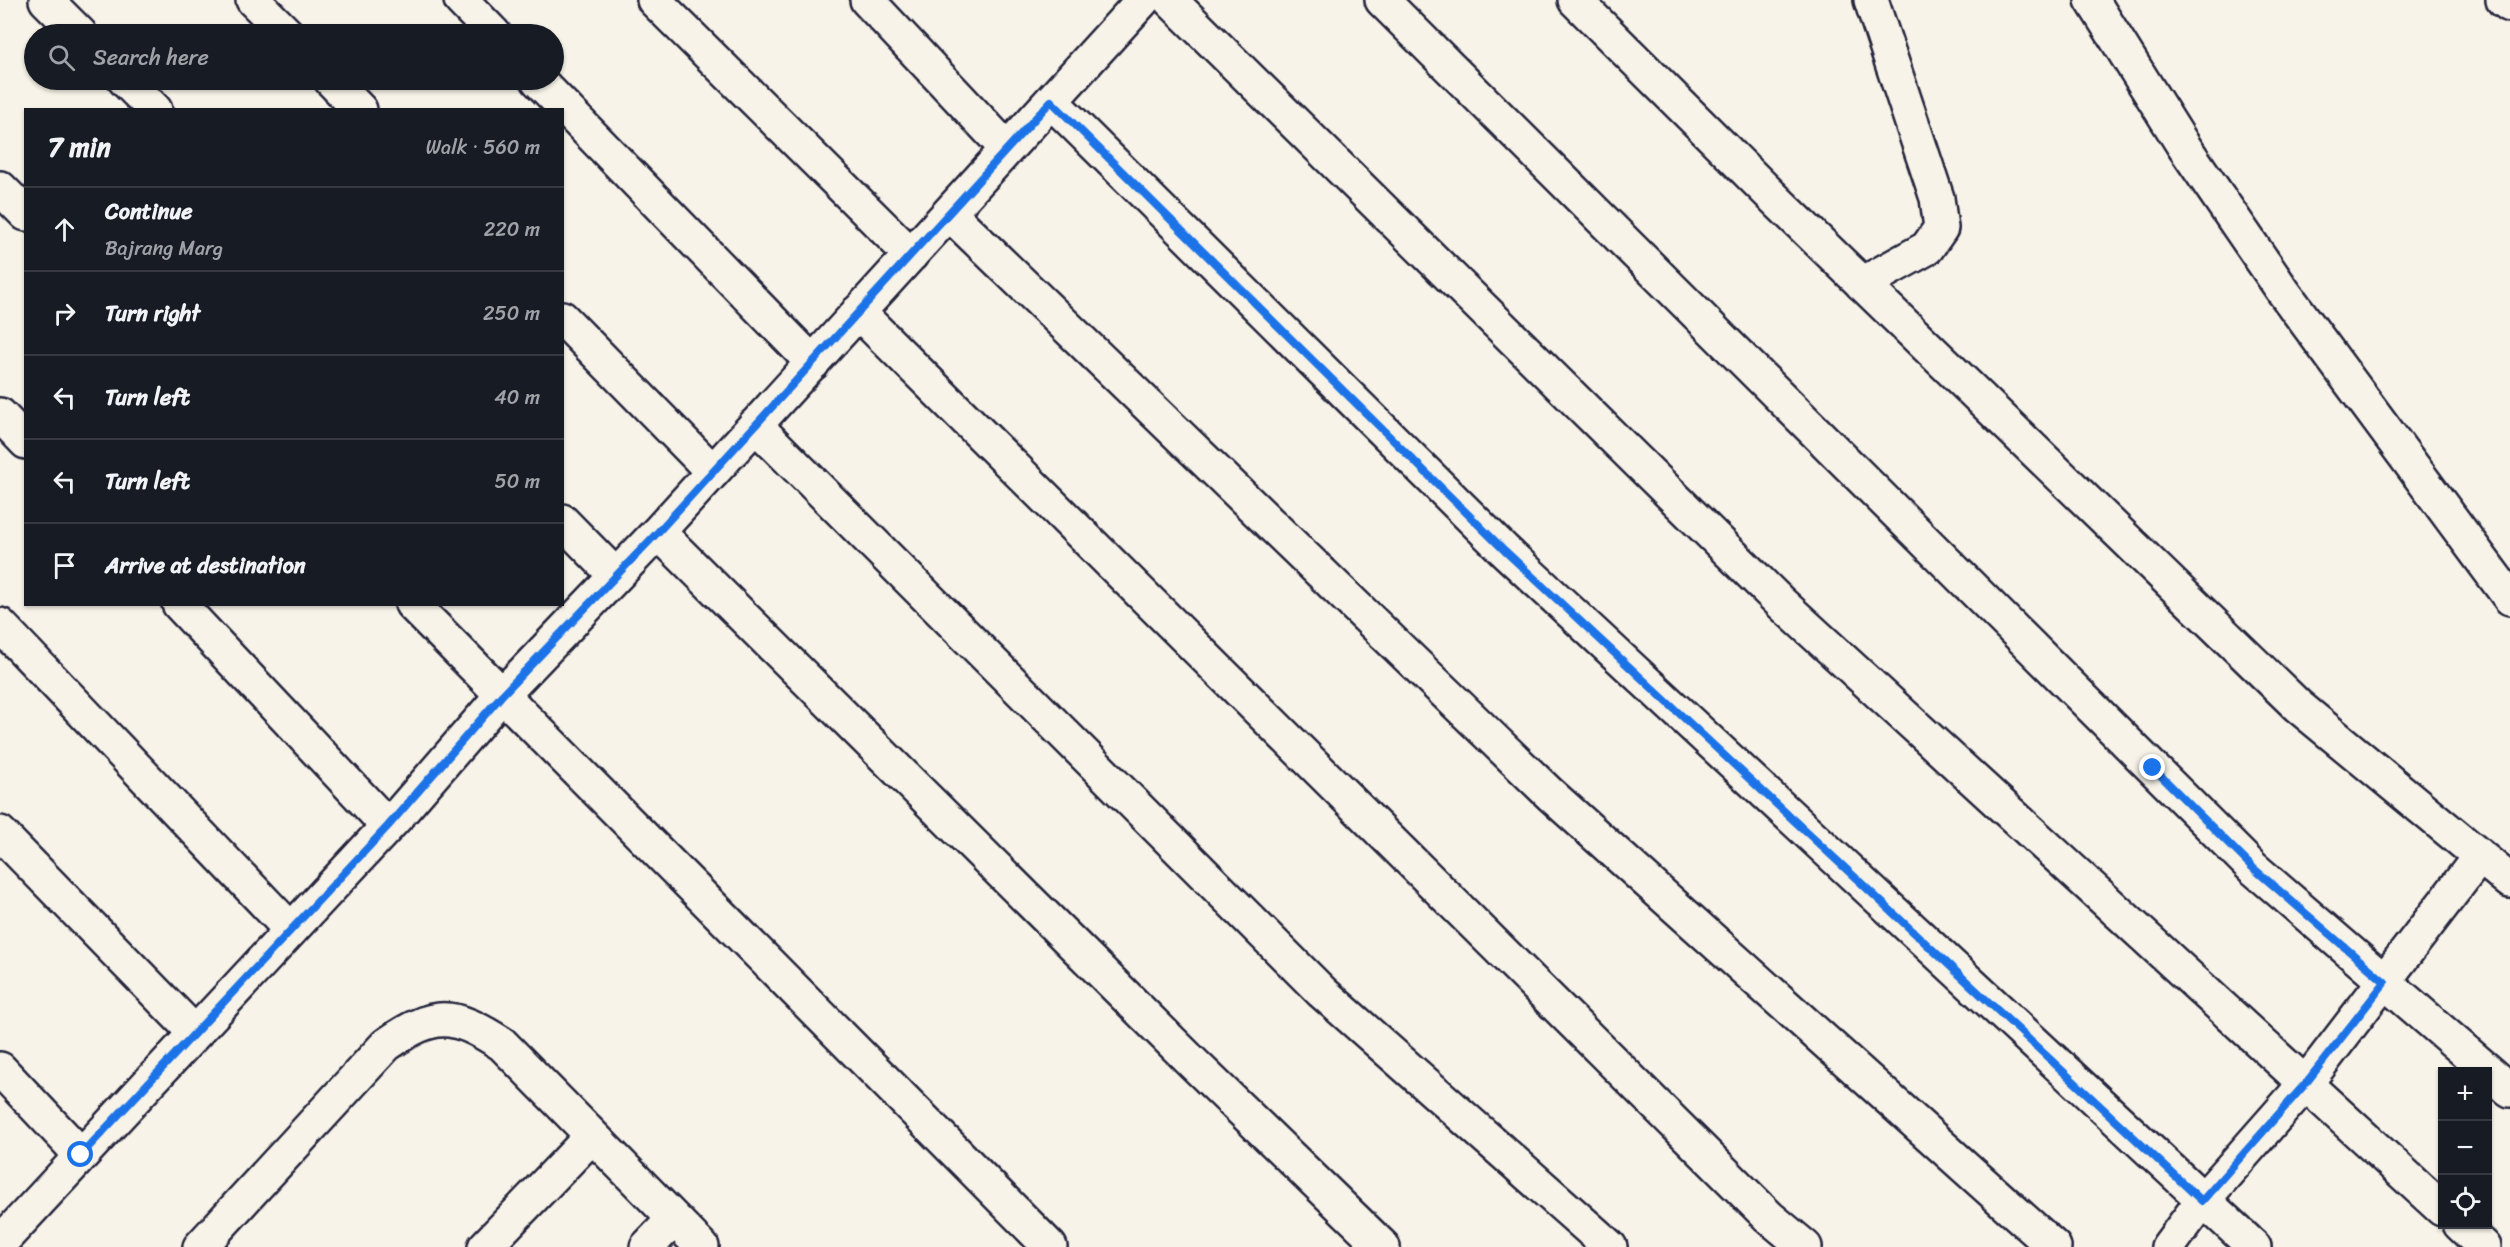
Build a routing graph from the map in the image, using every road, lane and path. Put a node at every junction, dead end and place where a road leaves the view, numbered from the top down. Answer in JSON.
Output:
{"nodes":[{"id":1,"x":46,"y":0,"type":"edge"},
{"id":2,"x":253,"y":0,"type":"edge"},
{"id":3,"x":461,"y":0,"type":"edge"},
{"id":4,"x":654,"y":0,"type":"edge"},
{"id":5,"x":867,"y":0,"type":"edge"},
{"id":6,"x":1170,"y":0,"type":"edge"},
{"id":7,"x":1382,"y":0,"type":"edge"},
{"id":8,"x":1575,"y":0,"type":"edge"},
{"id":9,"x":1871,"y":0,"type":"edge"},
{"id":10,"x":2092,"y":0,"type":"edge"},
{"id":11,"x":2503,"y":0,"type":"edge"},
{"id":12,"x":1135,"y":3,"type":"edge"},
{"id":13,"x":2510,"y":5,"type":"edge"},
{"id":14,"x":70,"y":24,"type":"edge"},
{"id":15,"x":277,"y":24,"type":"edge"},
{"id":16,"x":484,"y":24,"type":"edge"},
{"id":17,"x":135,"y":90,"type":"edge"},
{"id":18,"x":341,"y":90,"type":"edge"},
{"id":19,"x":548,"y":90,"type":"edge"},
{"id":20,"x":1051,"y":101,"type":"junction"},
{"id":21,"x":153,"y":108,"type":"edge"},
{"id":22,"x":358,"y":108,"type":"edge"},
{"id":23,"x":1007,"y":149,"type":"junction"},
{"id":24,"x":0,"y":188,"type":"edge"},
{"id":25,"x":24,"y":212,"type":"edge"},
{"id":26,"x":949,"y":213,"type":"junction"},
{"id":27,"x":910,"y":255,"type":"junction"},
{"id":28,"x":1862,"y":284,"type":"junction"},
{"id":29,"x":858,"y":312,"type":"junction"},
{"id":30,"x":564,"y":320,"type":"edge"},
{"id":31,"x":813,"y":363,"type":"junction"},
{"id":32,"x":0,"y":415,"type":"edge"},
{"id":33,"x":755,"y":426,"type":"junction"},
{"id":34,"x":24,"y":440,"type":"edge"},
{"id":35,"x":713,"y":472,"type":"junction"},
{"id":36,"x":564,"y":523,"type":"edge"},
{"id":37,"x":658,"y":532,"type":"junction"},
{"id":38,"x":615,"y":575,"type":"junction"},
{"id":39,"x":2510,"y":598,"type":"edge"},
{"id":40,"x":181,"y":606,"type":"edge"},
{"id":41,"x":414,"y":606,"type":"edge"},
{"id":42,"x":0,"y":626,"type":"edge"},
{"id":43,"x":502,"y":695,"type":"junction"},
{"id":44,"x":388,"y":826,"type":"junction"},
{"id":45,"x":0,"y":833,"type":"edge"},
{"id":46,"x":2480,"y":856,"type":"junction"},
{"id":47,"x":2510,"y":880,"type":"edge"},
{"id":48,"x":291,"y":930,"type":"junction"},
{"id":49,"x":2385,"y":982,"type":"junction"},
{"id":50,"x":195,"y":1033,"type":"junction"},
{"id":51,"x":0,"y":1069,"type":"edge"},
{"id":52,"x":2306,"y":1083,"type":"junction"},
{"id":53,"x":2510,"y":1090,"type":"edge"},
{"id":54,"x":591,"y":1137,"type":"junction"},
{"id":55,"x":81,"y":1155,"type":"junction"},
{"id":56,"x":2202,"y":1201,"type":"junction"},
{"id":57,"x":2438,"y":1205,"type":"edge"},
{"id":58,"x":674,"y":1219,"type":"junction"},
{"id":59,"x":2465,"y":1229,"type":"edge"},
{"id":60,"x":0,"y":1243,"type":"edge"},
{"id":61,"x":200,"y":1247,"type":"edge"},
{"id":62,"x":485,"y":1247,"type":"edge"},
{"id":63,"x":647,"y":1247,"type":"edge"},
{"id":64,"x":702,"y":1247,"type":"edge"},
{"id":65,"x":1050,"y":1247,"type":"edge"},
{"id":66,"x":1383,"y":1247,"type":"edge"},
{"id":67,"x":1610,"y":1247,"type":"edge"},
{"id":68,"x":1805,"y":1247,"type":"edge"},
{"id":69,"x":2054,"y":1247,"type":"edge"},
{"id":70,"x":2168,"y":1247,"type":"edge"},
{"id":71,"x":2254,"y":1247,"type":"edge"},
{"id":72,"x":2484,"y":1247,"type":"edge"}],
"edges":[{"from":1,"to":14,"type":"street"},
{"from":2,"to":15,"type":"street"},
{"from":3,"to":16,"type":"street"},
{"from":4,"to":27,"type":"street"},
{"from":5,"to":23,"type":"street"},
{"from":6,"to":52,"type":"street"},
{"from":7,"to":49,"type":"street"},
{"from":8,"to":28,"type":"street"},
{"from":9,"to":28,"type":"street"},
{"from":10,"to":39,"type":"street"},
{"from":11,"to":13,"type":"street"},
{"from":12,"to":20,"type":"street"},
{"from":17,"to":21,"type":"street"},
{"from":18,"to":22,"type":"street"},
{"from":19,"to":31,"type":"street"},
{"from":20,"to":23,"type":"street"},
{"from":20,"to":56,"type":"street"},
{"from":23,"to":26,"type":"street"},
{"from":24,"to":25,"type":"street"},
{"from":26,"to":27,"type":"street"},
{"from":26,"to":69,"type":"street"},
{"from":27,"to":29,"type":"street"},
{"from":28,"to":46,"type":"street"},
{"from":29,"to":31,"type":"street"},
{"from":29,"to":68,"type":"street"},
{"from":30,"to":35,"type":"street"},
{"from":31,"to":33,"type":"street"},
{"from":32,"to":34,"type":"street"},
{"from":33,"to":35,"type":"street"},
{"from":33,"to":67,"type":"street"},
{"from":35,"to":37,"type":"street"},
{"from":36,"to":38,"type":"street"},
{"from":37,"to":38,"type":"street"},
{"from":37,"to":66,"type":"street"},
{"from":38,"to":43,"type":"street"},
{"from":40,"to":44,"type":"street"},
{"from":41,"to":43,"type":"street"},
{"from":42,"to":48,"type":"street"},
{"from":43,"to":44,"type":"street"},
{"from":43,"to":65,"type":"street"},
{"from":44,"to":48,"type":"street"},
{"from":45,"to":50,"type":"street"},
{"from":46,"to":47,"type":"street"},
{"from":46,"to":49,"type":"street"},
{"from":48,"to":50,"type":"street"},
{"from":49,"to":52,"type":"street"},
{"from":49,"to":53,"type":"street"},
{"from":50,"to":55,"type":"street"},
{"from":51,"to":55,"type":"street"},
{"from":52,"to":56,"type":"street"},
{"from":52,"to":57,"type":"street"},
{"from":54,"to":58,"type":"street"},
{"from":54,"to":61,"type":"street"},
{"from":54,"to":62,"type":"street"},
{"from":55,"to":60,"type":"street"},
{"from":56,"to":70,"type":"street"},
{"from":56,"to":71,"type":"street"},
{"from":58,"to":63,"type":"street"},
{"from":58,"to":64,"type":"street"},
{"from":59,"to":72,"type":"street"}]}
